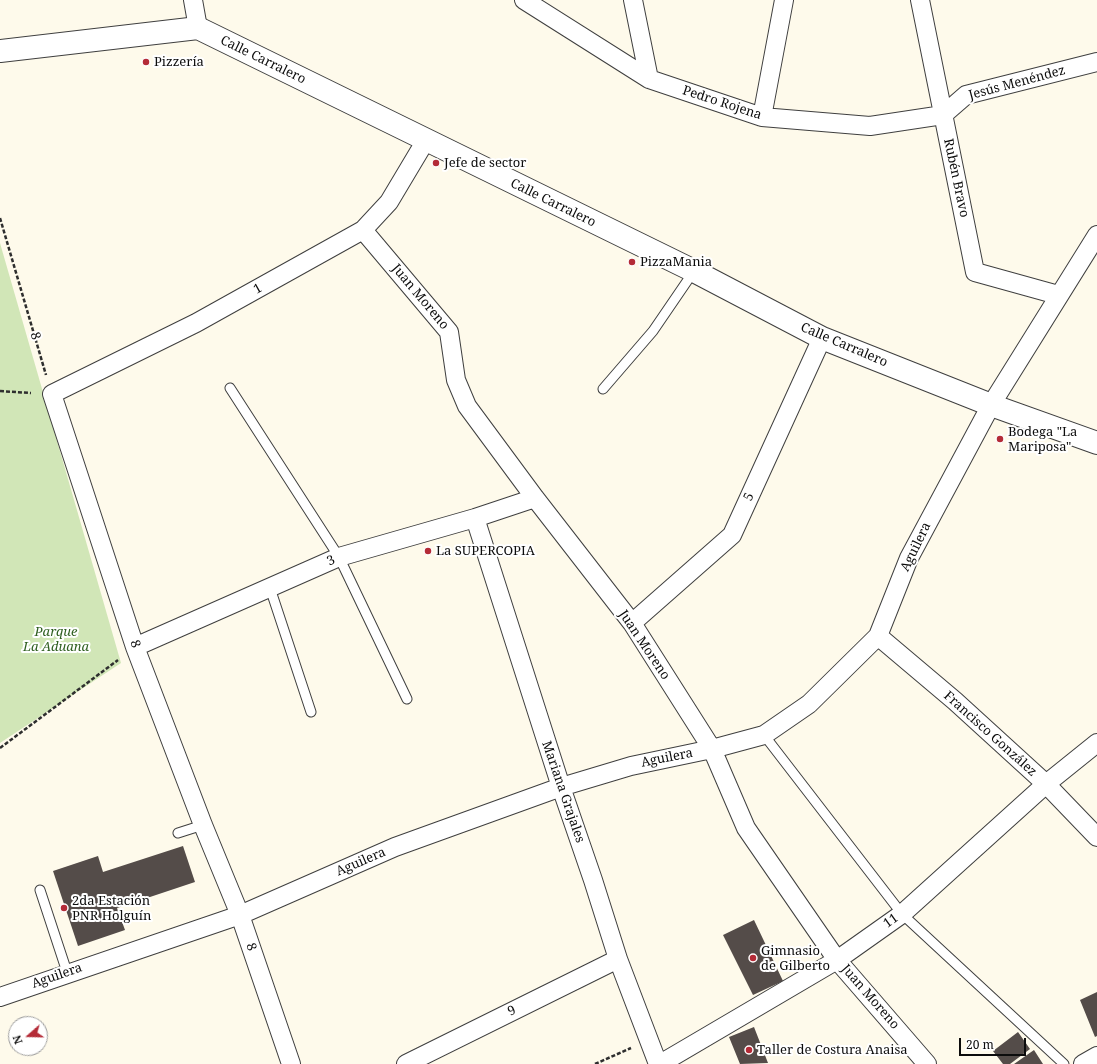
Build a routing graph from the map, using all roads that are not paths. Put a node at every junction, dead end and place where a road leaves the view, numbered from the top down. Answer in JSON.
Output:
{"nodes":[{"id":1,"x":193,"y":0,"type":"edge"},
{"id":2,"x":524,"y":0,"type":"edge"},
{"id":3,"x":633,"y":0,"type":"edge"},
{"id":4,"x":784,"y":0,"type":"edge"},
{"id":5,"x":920,"y":0,"type":"edge"},
{"id":6,"x":198,"y":28,"type":"junction"},
{"id":7,"x":0,"y":51,"type":"edge"},
{"id":8,"x":1097,"y":62,"type":"edge"},
{"id":9,"x":649,"y":79,"type":"junction"},
{"id":10,"x":943,"y":115,"type":"junction"},
{"id":11,"x":762,"y":117,"type":"junction"},
{"id":12,"x":426,"y":140,"type":"junction"},
{"id":13,"x":363,"y":230,"type":"junction"},
{"id":14,"x":1097,"y":235,"type":"edge"},
{"id":15,"x":694,"y":271,"type":"junction"},
{"id":16,"x":1058,"y":295,"type":"junction"},
{"id":17,"x":822,"y":338,"type":"junction"},
{"id":18,"x":230,"y":388,"type":"dead end"},
{"id":19,"x":603,"y":389,"type":"dead end"},
{"id":20,"x":52,"y":394,"type":"joint"},
{"id":21,"x":991,"y":405,"type":"junction"},
{"id":22,"x":1097,"y":443,"type":"edge"},
{"id":23,"x":535,"y":498,"type":"junction"},
{"id":24,"x":476,"y":518,"type":"junction"},
{"id":25,"x":339,"y":557,"type":"junction"},
{"id":26,"x":270,"y":588,"type":"junction"},
{"id":27,"x":632,"y":623,"type":"junction"},
{"id":28,"x":878,"y":636,"type":"junction"},
{"id":29,"x":136,"y":647,"type":"junction"},
{"id":30,"x":407,"y":699,"type":"dead end"},
{"id":31,"x":311,"y":712,"type":"dead end"},
{"id":32,"x":764,"y":735,"type":"junction"},
{"id":33,"x":1097,"y":743,"type":"edge"},
{"id":34,"x":712,"y":749,"type":"junction"},
{"id":35,"x":1046,"y":784,"type":"junction"},
{"id":36,"x":561,"y":787,"type":"junction"},
{"id":37,"x":203,"y":825,"type":"junction"},
{"id":38,"x":178,"y":833,"type":"dead end"},
{"id":39,"x":1097,"y":837,"type":"edge"},
{"id":40,"x":40,"y":890,"type":"dead end"},
{"id":41,"x":902,"y":914,"type":"junction"},
{"id":42,"x":240,"y":915,"type":"junction"},
{"id":43,"x":618,"y":959,"type":"junction"},
{"id":44,"x":838,"y":960,"type":"junction"},
{"id":45,"x":67,"y":972,"type":"junction"},
{"id":46,"x":0,"y":997,"type":"edge"},
{"id":47,"x":1097,"y":1056,"type":"edge"},
{"id":48,"x":291,"y":1064,"type":"edge"},
{"id":49,"x":406,"y":1064,"type":"edge"},
{"id":50,"x":659,"y":1064,"type":"edge"},
{"id":51,"x":927,"y":1064,"type":"edge"},
{"id":52,"x":1064,"y":1064,"type":"edge"},
{"id":53,"x":1083,"y":1064,"type":"edge"}],
"edges":[{"from":1,"to":6,"type":"street"},
{"from":2,"to":9,"type":"street","name":"Pedro Rojena"},
{"from":3,"to":9,"type":"street"},
{"from":4,"to":11,"type":"street"},
{"from":5,"to":10,"type":"street","name":"Rubén Bravo"},
{"from":6,"to":7,"type":"street"},
{"from":6,"to":12,"type":"street","name":"Calle Carralero"},
{"from":8,"to":10,"type":"street","name":"Jesús Menéndez"},
{"from":9,"to":11,"type":"street","name":"Pedro Rojena"},
{"from":10,"to":11,"type":"street","name":"Pedro Rojena"},
{"from":10,"to":16,"type":"street","name":"Rubén Bravo"},
{"from":12,"to":13,"type":"street","name":"1"},
{"from":12,"to":15,"type":"street","name":"Calle Carralero"},
{"from":13,"to":20,"type":"street","name":"1"},
{"from":13,"to":23,"type":"street","name":"Juan Moreno"},
{"from":14,"to":16,"type":"street","name":"Aguilera"},
{"from":15,"to":17,"type":"street","name":"Calle Carralero"},
{"from":15,"to":19,"type":"lane"},
{"from":16,"to":21,"type":"street","name":"Aguilera"},
{"from":17,"to":21,"type":"street","name":"Calle Carralero"},
{"from":17,"to":27,"type":"street","name":"5"},
{"from":18,"to":25,"type":"lane"},
{"from":20,"to":29,"type":"street","name":"8"},
{"from":21,"to":22,"type":"street","name":"Calle Carralero"},
{"from":21,"to":28,"type":"street","name":"Aguilera"},
{"from":23,"to":24,"type":"street","name":"3"},
{"from":23,"to":27,"type":"street","name":"Juan Moreno"},
{"from":24,"to":25,"type":"street","name":"3"},
{"from":24,"to":36,"type":"street","name":"Mariana Grajales"},
{"from":25,"to":26,"type":"street","name":"3"},
{"from":25,"to":30,"type":"lane"},
{"from":26,"to":29,"type":"street","name":"3"},
{"from":26,"to":31,"type":"lane"},
{"from":27,"to":34,"type":"street","name":"Juan Moreno"},
{"from":28,"to":32,"type":"street","name":"Aguilera"},
{"from":28,"to":35,"type":"street","name":"Francisco González"},
{"from":29,"to":37,"type":"street","name":"8"},
{"from":32,"to":34,"type":"street","name":"Aguilera"},
{"from":32,"to":41,"type":"lane"},
{"from":33,"to":35,"type":"street","name":"11"},
{"from":34,"to":36,"type":"street","name":"Aguilera"},
{"from":34,"to":44,"type":"street","name":"Juan Moreno"},
{"from":35,"to":39,"type":"street","name":"Francisco González"},
{"from":35,"to":41,"type":"street","name":"11"},
{"from":36,"to":42,"type":"street","name":"Aguilera"},
{"from":36,"to":43,"type":"street","name":"Mariana Grajales"},
{"from":37,"to":38,"type":"lane"},
{"from":37,"to":42,"type":"street","name":"8"},
{"from":40,"to":45,"type":"lane"},
{"from":41,"to":44,"type":"street","name":"11"},
{"from":41,"to":52,"type":"lane"},
{"from":42,"to":45,"type":"street","name":"Aguilera"},
{"from":42,"to":48,"type":"street","name":"8"},
{"from":43,"to":49,"type":"street","name":"9"},
{"from":43,"to":50,"type":"street","name":"Mariana Grajales"},
{"from":44,"to":50,"type":"street","name":"11"},
{"from":44,"to":51,"type":"street","name":"Juan Moreno"},
{"from":45,"to":46,"type":"street","name":"Aguilera"},
{"from":47,"to":53,"type":"street"}]}
